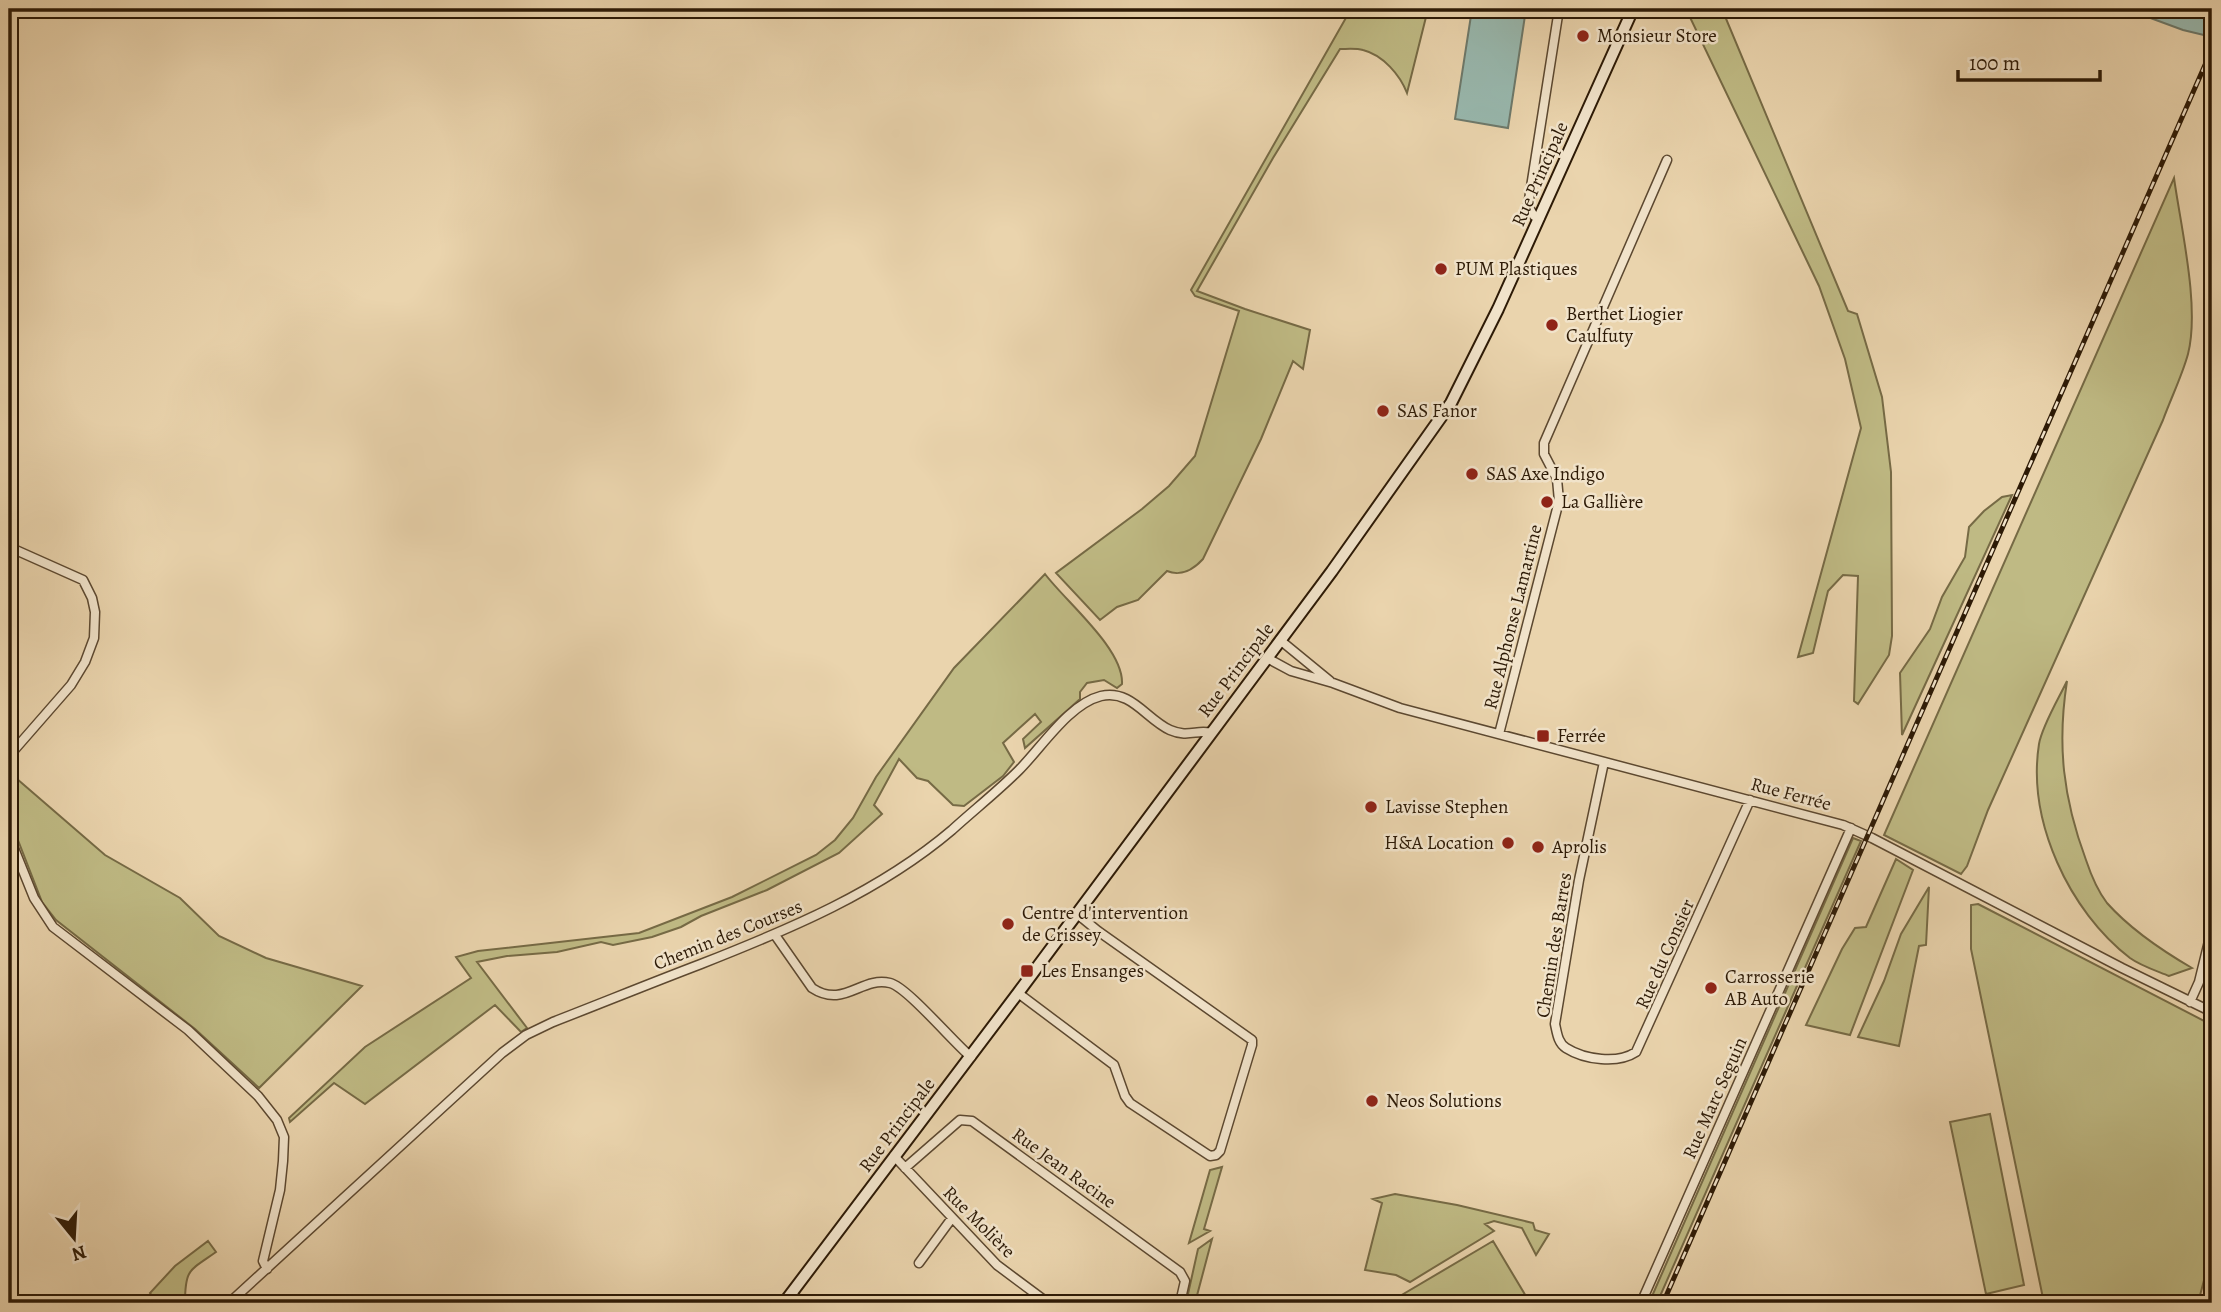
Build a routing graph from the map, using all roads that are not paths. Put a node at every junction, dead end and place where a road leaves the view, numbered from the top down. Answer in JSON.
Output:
{"nodes":[{"id":1,"x":1559,"y":9,"type":"edge"},
{"id":2,"x":1633,"y":9,"type":"edge"},
{"id":3,"x":1667,"y":160,"type":"dead end"},
{"id":4,"x":1540,"y":217,"type":"junction"},
{"id":5,"x":9,"y":547,"type":"edge"},
{"id":6,"x":1280,"y":640,"type":"junction"},
{"id":7,"x":1267,"y":658,"type":"junction"},
{"id":8,"x":1333,"y":683,"type":"junction"},
{"id":9,"x":1210,"y":733,"type":"junction"},
{"id":10,"x":1499,"y":734,"type":"junction"},
{"id":11,"x":9,"y":756,"type":"edge"},
{"id":12,"x":1604,"y":762,"type":"junction"},
{"id":13,"x":1751,"y":800,"type":"junction"},
{"id":14,"x":1851,"y":828,"type":"junction"},
{"id":15,"x":9,"y":836,"type":"edge"},
{"id":16,"x":1076,"y":913,"type":"junction"},
{"id":17,"x":2212,"y":929,"type":"edge"},
{"id":18,"x":775,"y":935,"type":"junction"},
{"id":19,"x":1018,"y":993,"type":"junction"},
{"id":20,"x":2190,"y":1002,"type":"junction"},
{"id":21,"x":2212,"y":1012,"type":"edge"},
{"id":22,"x":1565,"y":1048,"type":"joint"},
{"id":23,"x":971,"y":1057,"type":"junction"},
{"id":24,"x":894,"y":1156,"type":"junction"},
{"id":25,"x":905,"y":1168,"type":"junction"},
{"id":26,"x":952,"y":1218,"type":"junction"},
{"id":27,"x":919,"y":1263,"type":"dead end"},
{"id":28,"x":267,"y":1269,"type":"junction"},
{"id":29,"x":239,"y":1294,"type":"junction"},
{"id":30,"x":788,"y":1299,"type":"edge"},
{"id":31,"x":229,"y":1303,"type":"edge"},
{"id":32,"x":245,"y":1303,"type":"edge"},
{"id":33,"x":804,"y":1303,"type":"edge"},
{"id":34,"x":1048,"y":1303,"type":"edge"},
{"id":35,"x":1180,"y":1303,"type":"edge"},
{"id":36,"x":1641,"y":1303,"type":"edge"}],
"edges":[{"from":1,"to":4,"type":"street"},
{"from":2,"to":4,"type":"street","name":"Rue Principale"},
{"from":3,"to":10,"type":"street","name":"Rue Alphonse Lamartine"},
{"from":4,"to":6,"type":"street","name":"Rue Principale"},
{"from":5,"to":11,"type":"street"},
{"from":6,"to":7,"type":"street","name":"Rue Principale"},
{"from":6,"to":8,"type":"street","name":"Rue Ferrée"},
{"from":7,"to":8,"type":"street","name":"Rue Ferrée"},
{"from":7,"to":9,"type":"street","name":"Rue Principale"},
{"from":8,"to":10,"type":"street","name":"Rue Ferrée"},
{"from":9,"to":16,"type":"street","name":"Rue Principale"},
{"from":9,"to":18,"type":"street","name":"Chemin des Courses"},
{"from":10,"to":12,"type":"street","name":"Rue Ferrée"},
{"from":12,"to":13,"type":"street","name":"Rue Ferrée"},
{"from":12,"to":22,"type":"street","name":"Chemin des Barres"},
{"from":13,"to":14,"type":"street","name":"Rue Ferrée"},
{"from":13,"to":22,"type":"street","name":"Rue du Consier"},
{"from":14,"to":20,"type":"street","name":"Rue Ferrée"},
{"from":14,"to":36,"type":"street","name":"Rue Marc Seguin"},
{"from":15,"to":28,"type":"street"},
{"from":16,"to":19,"type":"street","name":"Rue Principale"},
{"from":16,"to":19,"type":"street"},
{"from":17,"to":20,"type":"street"},
{"from":18,"to":23,"type":"street"},
{"from":18,"to":28,"type":"street","name":"Chemin des Courses"},
{"from":19,"to":23,"type":"street","name":"Rue Principale"},
{"from":20,"to":21,"type":"street","name":"Rue Ferrée"},
{"from":23,"to":24,"type":"street","name":"Rue Principale"},
{"from":24,"to":25,"type":"street","name":"Rue Molière"},
{"from":24,"to":30,"type":"street","name":"Rue Principale"},
{"from":25,"to":26,"type":"street","name":"Rue Molière"},
{"from":25,"to":35,"type":"street","name":"Rue Jean Racine"},
{"from":26,"to":27,"type":"street"},
{"from":26,"to":34,"type":"street","name":"Rue Molière"},
{"from":28,"to":29,"type":"street","name":"Chemin des Courses"},
{"from":29,"to":31,"type":"street","name":"Chemin des Courses"},
{"from":29,"to":32,"type":"street"},
{"from":30,"to":33,"type":"street"}]}
